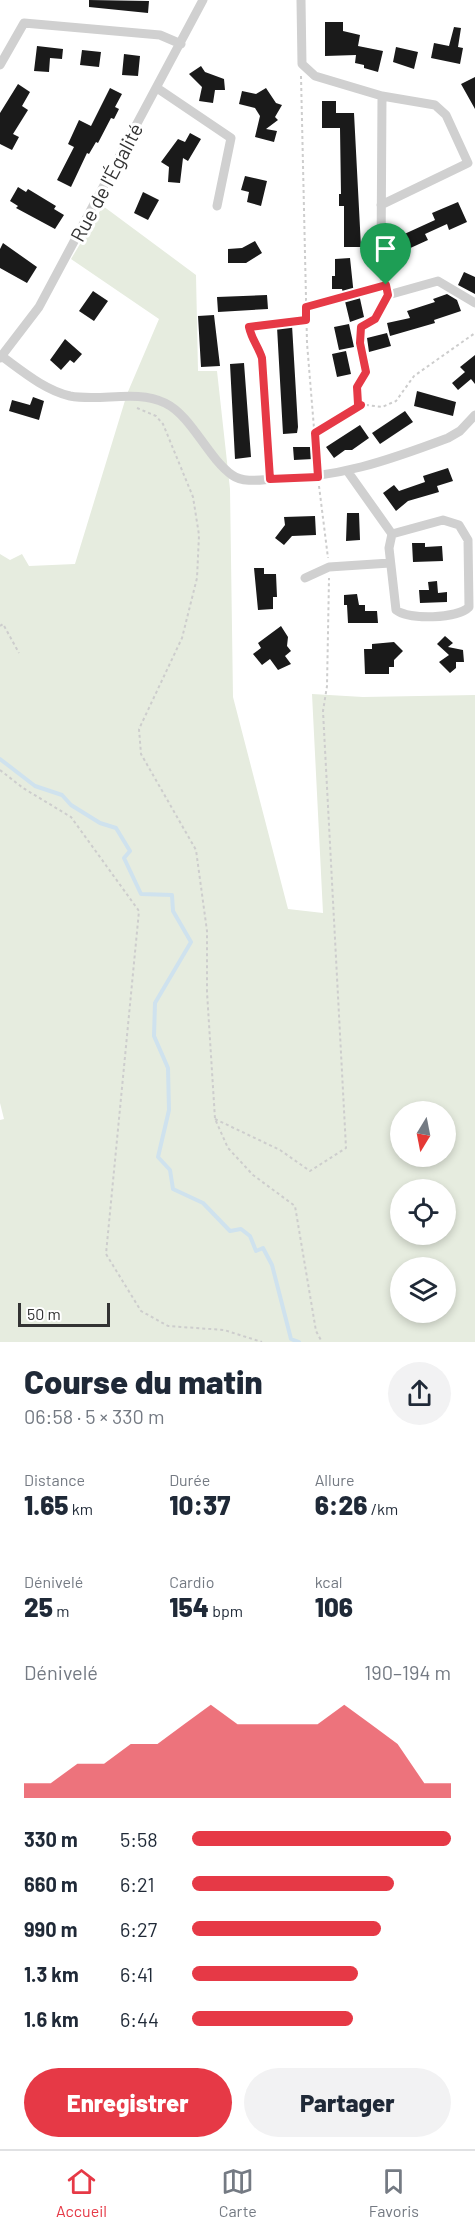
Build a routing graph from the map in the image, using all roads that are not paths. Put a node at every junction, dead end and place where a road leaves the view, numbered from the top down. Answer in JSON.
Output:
{"nodes":[{"id":1,"x":203,"y":0,"type":"edge"},
{"id":2,"x":302,"y":0,"type":"edge"},
{"id":3,"x":181,"y":44,"type":"junction"},
{"id":4,"x":0,"y":65,"type":"edge"},
{"id":5,"x":157,"y":88,"type":"junction"},
{"id":6,"x":381,"y":96,"type":"junction"},
{"id":7,"x":381,"y":205,"type":"junction"},
{"id":8,"x":218,"y":206,"type":"dead end"},
{"id":9,"x":388,"y":295,"type":"junction"},
{"id":10,"x":475,"y":303,"type":"edge"},
{"id":11,"x":249,"y":327,"type":"road end"},
{"id":12,"x":1,"y":356,"type":"edge"},
{"id":13,"x":365,"y":361,"type":"road end"},
{"id":14,"x":475,"y":415,"type":"edge"},
{"id":15,"x":348,"y":472,"type":"junction"},
{"id":16,"x":270,"y":479,"type":"junction"},
{"id":17,"x":392,"y":534,"type":"junction"},
{"id":18,"x":390,"y":563,"type":"junction"},
{"id":19,"x":305,"y":578,"type":"dead end"}],
"edges":[{"from":1,"to":3,"type":"street","name":"Rue de l'Égalité"},
{"from":2,"to":6,"type":"street"},
{"from":3,"to":4,"type":"street"},
{"from":3,"to":5,"type":"street","name":"Rue de l'Égalité"},
{"from":5,"to":8,"type":"street"},
{"from":5,"to":12,"type":"street","name":"Rue de l'Égalité"},
{"from":6,"to":7,"type":"street"},
{"from":6,"to":7,"type":"street"},
{"from":7,"to":9,"type":"street"},
{"from":9,"to":10,"type":"street"},
{"from":9,"to":13,"type":"street"},
{"from":11,"to":16,"type":"street"},
{"from":12,"to":16,"type":"street"},
{"from":14,"to":15,"type":"street"},
{"from":15,"to":16,"type":"street"},
{"from":15,"to":17,"type":"street"},
{"from":17,"to":18,"type":"street"},
{"from":17,"to":18,"type":"street"},
{"from":18,"to":19,"type":"street"}]}
